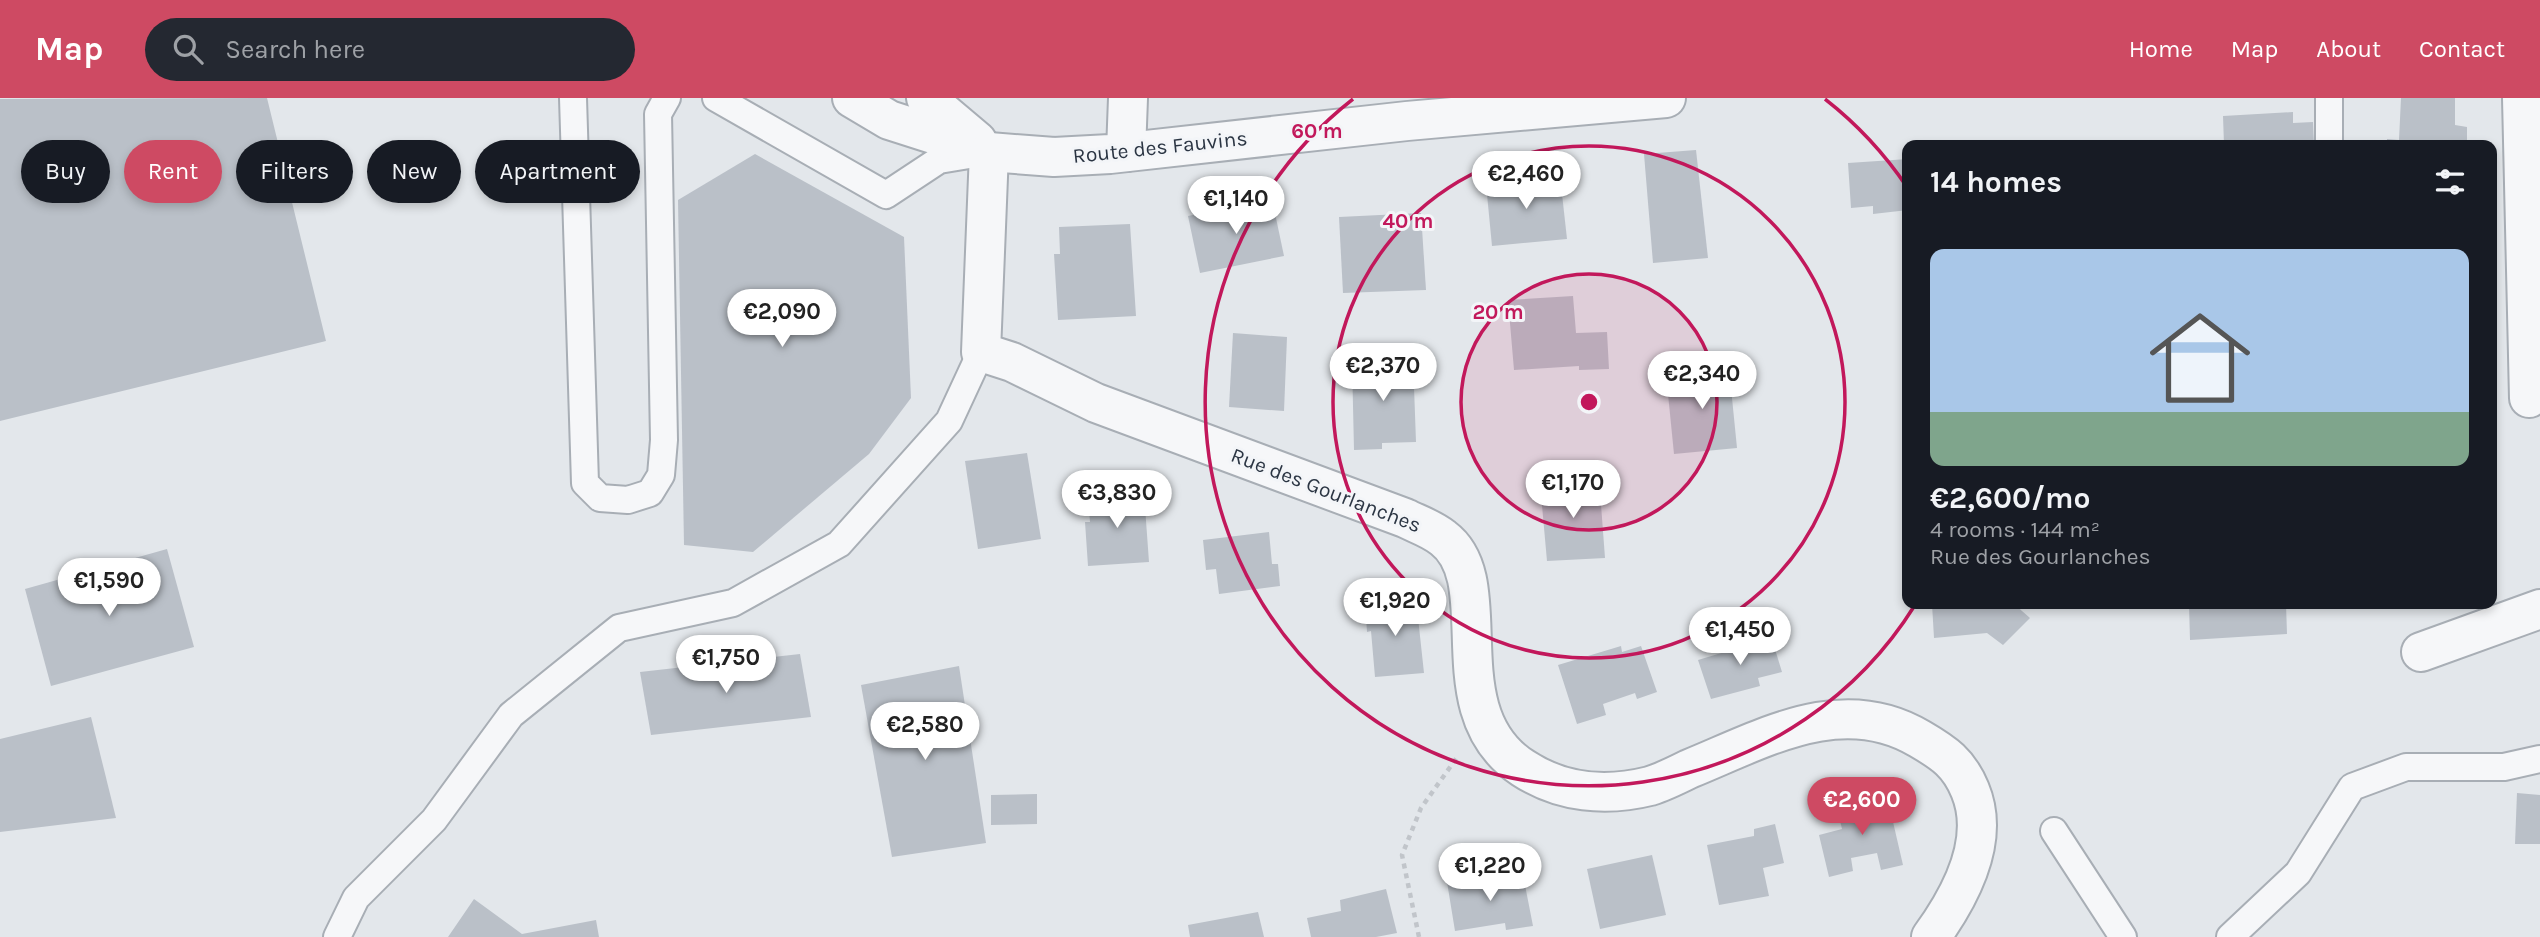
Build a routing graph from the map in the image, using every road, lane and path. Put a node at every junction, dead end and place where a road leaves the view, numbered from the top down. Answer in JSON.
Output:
{"nodes":[{"id":1,"x":573,"y":98,"type":"edge"},
{"id":2,"x":667,"y":98,"type":"edge"},
{"id":3,"x":716,"y":98,"type":"edge"},
{"id":4,"x":852,"y":98,"type":"edge"},
{"id":5,"x":926,"y":98,"type":"edge"},
{"id":6,"x":1128,"y":98,"type":"edge"},
{"id":7,"x":1666,"y":98,"type":"edge"},
{"id":8,"x":2329,"y":98,"type":"edge"},
{"id":9,"x":2522,"y":98,"type":"edge"},
{"id":10,"x":972,"y":126,"type":"edge"},
{"id":11,"x":2329,"y":140,"type":"edge"},
{"id":12,"x":1126,"y":152,"type":"junction"},
{"id":13,"x":981,"y":352,"type":"junction"},
{"id":14,"x":2529,"y":398,"type":"dead end"},
{"id":15,"x":2540,"y":610,"type":"edge"},
{"id":16,"x":2421,"y":652,"type":"dead end"},
{"id":17,"x":1483,"y":720,"type":"junction"},
{"id":18,"x":2540,"y":759,"type":"edge"},
{"id":19,"x":2054,"y":831,"type":"dead end"},
{"id":20,"x":337,"y":937,"type":"edge"},
{"id":21,"x":1419,"y":937,"type":"edge"},
{"id":22,"x":1931,"y":937,"type":"edge"},
{"id":23,"x":2123,"y":937,"type":"edge"},
{"id":24,"x":2230,"y":937,"type":"edge"}],
"edges":[{"from":1,"to":2,"type":"lane"},
{"from":3,"to":10,"type":"lane"},
{"from":4,"to":10,"type":"street","name":"Route des Fauvins"},
{"from":5,"to":10,"type":"street"},
{"from":6,"to":12,"type":"street"},
{"from":7,"to":12,"type":"street","name":"Route des Fauvins"},
{"from":8,"to":11,"type":"lane"},
{"from":9,"to":14,"type":"street"},
{"from":10,"to":12,"type":"street","name":"Route des Fauvins"},
{"from":10,"to":13,"type":"street"},
{"from":13,"to":17,"type":"street","name":"Rue des Gourlanches"},
{"from":13,"to":20,"type":"lane"},
{"from":15,"to":16,"type":"street"},
{"from":17,"to":21,"type":"path"},
{"from":17,"to":22,"type":"street","name":"Rue des Gourlanches"},
{"from":18,"to":24,"type":"lane"},
{"from":19,"to":23,"type":"lane"}]}
